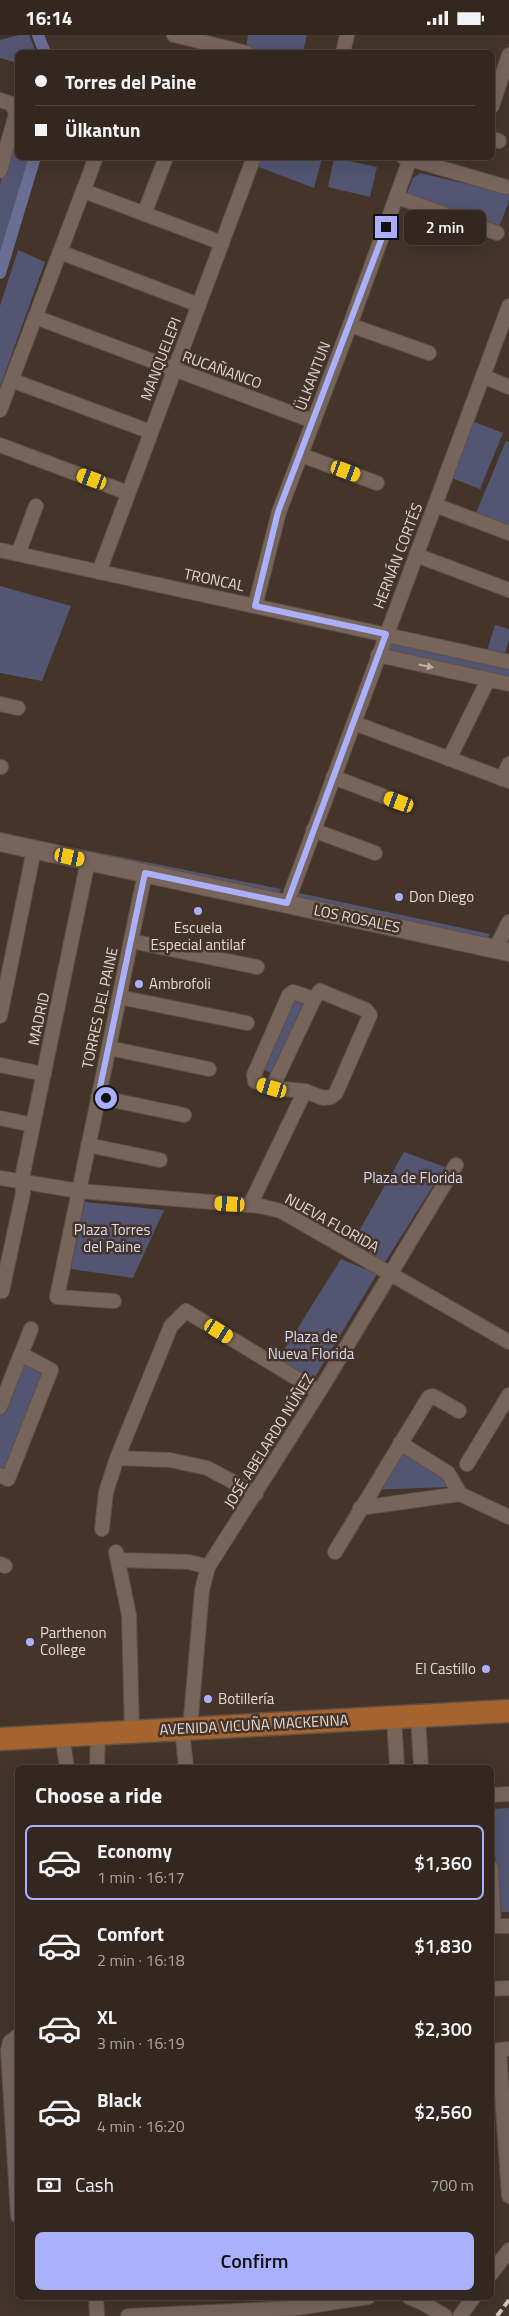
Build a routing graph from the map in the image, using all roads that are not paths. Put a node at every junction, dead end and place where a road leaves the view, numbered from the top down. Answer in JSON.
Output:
{"nodes":[{"id":1,"x":174,"y":35,"type":"edge"},
{"id":2,"x":346,"y":35,"type":"edge"},
{"id":3,"x":206,"y":39,"type":"edge"},
{"id":4,"x":238,"y":50,"type":"edge"},
{"id":5,"x":344,"y":50,"type":"edge"},
{"id":6,"x":509,"y":55,"type":"edge"},
{"id":7,"x":496,"y":80,"type":"edge"},
{"id":8,"x":0,"y":100,"type":"edge"},
{"id":9,"x":15,"y":110,"type":"edge"},
{"id":10,"x":15,"y":117,"type":"edge"},
{"id":11,"x":95,"y":160,"type":"edge"},
{"id":12,"x":165,"y":160,"type":"edge"},
{"id":13,"x":253,"y":160,"type":"edge"},
{"id":14,"x":406,"y":160,"type":"edge"},
{"id":15,"x":414,"y":160,"type":"edge"},
{"id":16,"x":0,"y":168,"type":"edge"},
{"id":17,"x":506,"y":187,"type":"dead end"},
{"id":18,"x":84,"y":191,"type":"junction"},
{"id":19,"x":397,"y":197,"type":"junction"},
{"id":20,"x":144,"y":214,"type":"junction"},
{"id":21,"x":497,"y":233,"type":"dead end"},
{"id":22,"x":222,"y":243,"type":"junction"},
{"id":23,"x":60,"y":252,"type":"junction"},
{"id":24,"x":199,"y":305,"type":"junction"},
{"id":25,"x":508,"y":313,"type":"edge"},
{"id":26,"x":35,"y":317,"type":"junction"},
{"id":27,"x":350,"y":325,"type":"junction"},
{"id":28,"x":429,"y":353,"type":"dead end"},
{"id":29,"x":175,"y":369,"type":"junction"},
{"id":30,"x":483,"y":376,"type":"junction"},
{"id":31,"x":11,"y":380,"type":"junction"},
{"id":32,"x":509,"y":387,"type":"edge"},
{"id":33,"x":0,"y":410,"type":"edge"},
{"id":34,"x":314,"y":421,"type":"junction"},
{"id":35,"x":151,"y":432,"type":"junction"},
{"id":36,"x":0,"y":445,"type":"edge"},
{"id":37,"x":301,"y":455,"type":"junction"},
{"id":38,"x":377,"y":483,"type":"dead end"},
{"id":39,"x":128,"y":493,"type":"junction"},
{"id":40,"x":435,"y":505,"type":"junction"},
{"id":41,"x":36,"y":506,"type":"dead end"},
{"id":42,"x":509,"y":533,"type":"edge"},
{"id":43,"x":0,"y":550,"type":"edge"},
{"id":44,"x":18,"y":554,"type":"junction"},
{"id":45,"x":416,"y":555,"type":"junction"},
{"id":46,"x":99,"y":572,"type":"junction"},
{"id":47,"x":509,"y":591,"type":"edge"},
{"id":48,"x":255,"y":606,"type":"junction"},
{"id":49,"x":386,"y":634,"type":"junction"},
{"id":50,"x":378,"y":655,"type":"junction"},
{"id":51,"x":509,"y":662,"type":"edge"},
{"id":52,"x":488,"y":680,"type":"junction"},
{"id":53,"x":509,"y":685,"type":"edge"},
{"id":54,"x":0,"y":704,"type":"edge"},
{"id":55,"x":18,"y":708,"type":"dead end"},
{"id":56,"x":354,"y":723,"type":"junction"},
{"id":57,"x":449,"y":759,"type":"junction"},
{"id":58,"x":509,"y":764,"type":"edge"},
{"id":59,"x":333,"y":777,"type":"junction"},
{"id":60,"x":505,"y":780,"type":"edge"},
{"id":61,"x":399,"y":802,"type":"dead end"},
{"id":62,"x":313,"y":830,"type":"junction"},
{"id":63,"x":0,"y":842,"type":"edge"},
{"id":64,"x":34,"y":850,"type":"junction"},
{"id":65,"x":375,"y":853,"type":"dead end"},
{"id":66,"x":88,"y":861,"type":"junction"},
{"id":67,"x":145,"y":873,"type":"junction"},
{"id":68,"x":287,"y":903,"type":"junction"},
{"id":69,"x":509,"y":922,"type":"edge"},
{"id":70,"x":131,"y":941,"type":"junction"},
{"id":71,"x":502,"y":951,"type":"edge"},
{"id":72,"x":257,"y":967,"type":"dead end"},
{"id":73,"x":119,"y":997,"type":"junction"},
{"id":74,"x":314,"y":999,"type":"junction"},
{"id":75,"x":0,"y":1016,"type":"edge"},
{"id":76,"x":248,"y":1023,"type":"dead end"},
{"id":77,"x":109,"y":1048,"type":"junction"},
{"id":78,"x":0,"y":1065,"type":"edge"},
{"id":79,"x":209,"y":1069,"type":"dead end"},
{"id":80,"x":44,"y":1074,"type":"junction"},
{"id":81,"x":272,"y":1088,"type":"junction"},
{"id":82,"x":305,"y":1091,"type":"junction"},
{"id":83,"x":98,"y":1097,"type":"junction"},
{"id":84,"x":184,"y":1115,"type":"dead end"},
{"id":85,"x":0,"y":1118,"type":"edge"},
{"id":86,"x":33,"y":1125,"type":"junction"},
{"id":87,"x":88,"y":1145,"type":"junction"},
{"id":88,"x":160,"y":1160,"type":"dead end"},
{"id":89,"x":456,"y":1165,"type":"dead end"},
{"id":90,"x":0,"y":1178,"type":"edge"},
{"id":91,"x":23,"y":1183,"type":"junction"},
{"id":92,"x":79,"y":1191,"type":"junction"},
{"id":93,"x":250,"y":1205,"type":"junction"},
{"id":94,"x":390,"y":1274,"type":"junction"},
{"id":95,"x":1,"y":1291,"type":"edge"},
{"id":96,"x":114,"y":1301,"type":"dead end"},
{"id":97,"x":31,"y":1329,"type":"dead end"},
{"id":98,"x":509,"y":1342,"type":"edge"},
{"id":99,"x":21,"y":1354,"type":"junction"},
{"id":100,"x":319,"y":1392,"type":"junction"},
{"id":101,"x":509,"y":1395,"type":"edge"},
{"id":102,"x":0,"y":1405,"type":"edge"},
{"id":103,"x":459,"y":1411,"type":"dead end"},
{"id":104,"x":400,"y":1443,"type":"junction"},
{"id":105,"x":117,"y":1458,"type":"junction"},
{"id":106,"x":467,"y":1464,"type":"dead end"},
{"id":107,"x":4,"y":1477,"type":"edge"},
{"id":108,"x":256,"y":1494,"type":"junction"},
{"id":109,"x":460,"y":1494,"type":"junction"},
{"id":110,"x":360,"y":1508,"type":"junction"},
{"id":111,"x":509,"y":1517,"type":"edge"},
{"id":112,"x":102,"y":1529,"type":"dead end"},
{"id":113,"x":335,"y":1552,"type":"dead end"},
{"id":114,"x":208,"y":1567,"type":"junction"},
{"id":115,"x":509,"y":1711,"type":"edge"},
{"id":116,"x":418,"y":1716,"type":"junction"},
{"id":117,"x":394,"y":1718,"type":"junction"},
{"id":118,"x":186,"y":1729,"type":"junction"},
{"id":119,"x":132,"y":1732,"type":"junction"},
{"id":120,"x":98,"y":1734,"type":"junction"},
{"id":121,"x":62,"y":1736,"type":"junction"},
{"id":122,"x":0,"y":1739,"type":"edge"},
{"id":123,"x":67,"y":1765,"type":"edge"},
{"id":124,"x":96,"y":1765,"type":"edge"},
{"id":125,"x":186,"y":1765,"type":"edge"},
{"id":126,"x":397,"y":1765,"type":"edge"},
{"id":127,"x":421,"y":1765,"type":"edge"},
{"id":128,"x":509,"y":1794,"type":"edge"},
{"id":129,"x":494,"y":1795,"type":"edge"},
{"id":130,"x":494,"y":1926,"type":"edge"},
{"id":131,"x":509,"y":1926,"type":"edge"},
{"id":132,"x":509,"y":1988,"type":"edge"},
{"id":133,"x":494,"y":1989,"type":"edge"},
{"id":134,"x":15,"y":2038,"type":"edge"},
{"id":135,"x":504,"y":2049,"type":"edge"},
{"id":136,"x":15,"y":2166,"type":"edge"},
{"id":137,"x":509,"y":2196,"type":"edge"},
{"id":138,"x":509,"y":2250,"type":"edge"},
{"id":139,"x":494,"y":2270,"type":"edge"},
{"id":140,"x":96,"y":2300,"type":"edge"},
{"id":141,"x":349,"y":2300,"type":"edge"},
{"id":142,"x":418,"y":2300,"type":"edge"},
{"id":143,"x":472,"y":2300,"type":"edge"},
{"id":144,"x":220,"y":2313,"type":"edge"},
{"id":145,"x":97,"y":2316,"type":"edge"},
{"id":146,"x":128,"y":2316,"type":"edge"},
{"id":147,"x":445,"y":2316,"type":"edge"},
{"id":148,"x":460,"y":2316,"type":"edge"}],
"edges":[{"from":1,"to":3,"type":"street"},
{"from":2,"to":5,"type":"street"},
{"from":3,"to":4,"type":"street"},
{"from":6,"to":7,"type":"street"},
{"from":8,"to":9,"type":"street"},
{"from":10,"to":16,"type":"street"},
{"from":11,"to":18,"type":"street"},
{"from":12,"to":20,"type":"street"},
{"from":13,"to":22,"type":"street","name":"MANQUELEPI"},
{"from":14,"to":19,"type":"street","name":"ÜLKANTUN"},
{"from":15,"to":17,"type":"street"},
{"from":18,"to":20,"type":"street"},
{"from":18,"to":23,"type":"street"},
{"from":19,"to":21,"type":"street"},
{"from":19,"to":27,"type":"street","name":"ÜLKANTUN"},
{"from":20,"to":22,"type":"street"},
{"from":22,"to":24,"type":"street","name":"MANQUELEPI"},
{"from":23,"to":24,"type":"street"},
{"from":23,"to":26,"type":"street"},
{"from":24,"to":29,"type":"street","name":"MANQUELEPI"},
{"from":25,"to":30,"type":"street","name":"HERNÁN CORTÉS"},
{"from":26,"to":29,"type":"street","name":"RUCAÑANCO"},
{"from":26,"to":31,"type":"street"},
{"from":27,"to":28,"type":"street"},
{"from":27,"to":34,"type":"street","name":"ÜLKANTUN"},
{"from":29,"to":34,"type":"street","name":"RUCAÑANCO"},
{"from":29,"to":35,"type":"street","name":"MANQUELEPI"},
{"from":30,"to":32,"type":"street"},
{"from":30,"to":40,"type":"street","name":"HERNÁN CORTÉS"},
{"from":31,"to":33,"type":"street"},
{"from":31,"to":35,"type":"street"},
{"from":34,"to":37,"type":"street","name":"ÜLKANTUN"},
{"from":35,"to":39,"type":"street","name":"MANQUELEPI"},
{"from":36,"to":39,"type":"street"},
{"from":37,"to":38,"type":"street"},
{"from":37,"to":48,"type":"street","name":"ÜLKANTUN"},
{"from":39,"to":46,"type":"street","name":"MANQUELEPI"},
{"from":40,"to":42,"type":"street"},
{"from":40,"to":45,"type":"street","name":"HERNÁN CORTÉS"},
{"from":41,"to":44,"type":"street"},
{"from":43,"to":44,"type":"street","name":"TRONCAL"},
{"from":44,"to":46,"type":"street","name":"TRONCAL"},
{"from":45,"to":47,"type":"street"},
{"from":45,"to":49,"type":"street","name":"HERNÁN CORTÉS"},
{"from":46,"to":48,"type":"street","name":"TRONCAL"},
{"from":48,"to":49,"type":"street","name":"TRONCAL"},
{"from":49,"to":50,"type":"street","name":"HERNÁN CORTÉS"},
{"from":49,"to":51,"type":"street","name":"TRONCAL"},
{"from":50,"to":52,"type":"street","one_way":true},
{"from":50,"to":56,"type":"street","name":"HERNÁN CORTÉS"},
{"from":52,"to":53,"type":"street"},
{"from":52,"to":57,"type":"street"},
{"from":54,"to":55,"type":"street"},
{"from":56,"to":57,"type":"street"},
{"from":56,"to":59,"type":"street","name":"HERNÁN CORTÉS"},
{"from":57,"to":60,"type":"street"},
{"from":58,"to":60,"type":"street"},
{"from":59,"to":61,"type":"street"},
{"from":59,"to":62,"type":"street","name":"HERNÁN CORTÉS"},
{"from":62,"to":65,"type":"street"},
{"from":62,"to":68,"type":"street","name":"HERNÁN CORTÉS"},
{"from":63,"to":64,"type":"street","name":"LOS ROSALES"},
{"from":64,"to":66,"type":"street","name":"LOS ROSALES"},
{"from":64,"to":75,"type":"street"},
{"from":66,"to":67,"type":"street","name":"LOS ROSALES"},
{"from":66,"to":80,"type":"street","name":"MADRID"},
{"from":67,"to":68,"type":"street","name":"LOS ROSALES"},
{"from":67,"to":70,"type":"street","name":"TORRES DEL PAINE"},
{"from":68,"to":71,"type":"street","name":"LOS ROSALES"},
{"from":69,"to":71,"type":"street"},
{"from":70,"to":72,"type":"street"},
{"from":70,"to":73,"type":"street","name":"TORRES DEL PAINE"},
{"from":73,"to":76,"type":"street"},
{"from":73,"to":77,"type":"street","name":"TORRES DEL PAINE"},
{"from":74,"to":81,"type":"street"},
{"from":74,"to":81,"type":"street"},
{"from":74,"to":82,"type":"street"},
{"from":77,"to":79,"type":"street"},
{"from":77,"to":83,"type":"street","name":"TORRES DEL PAINE"},
{"from":78,"to":80,"type":"street"},
{"from":80,"to":86,"type":"street","name":"MADRID"},
{"from":81,"to":82,"type":"street"},
{"from":82,"to":93,"type":"street"},
{"from":83,"to":84,"type":"street"},
{"from":83,"to":87,"type":"street","name":"TORRES DEL PAINE"},
{"from":85,"to":86,"type":"street"},
{"from":86,"to":91,"type":"street","name":"MADRID"},
{"from":87,"to":88,"type":"street"},
{"from":87,"to":92,"type":"street","name":"TORRES DEL PAINE"},
{"from":89,"to":94,"type":"street","name":"JOSÉ ABELARDO NÚÑEZ"},
{"from":90,"to":91,"type":"street","name":"NUEVA FLORIDA"},
{"from":91,"to":92,"type":"street","name":"NUEVA FLORIDA"},
{"from":91,"to":95,"type":"street","name":"MADRID"},
{"from":92,"to":93,"type":"street","name":"NUEVA FLORIDA"},
{"from":92,"to":96,"type":"street","name":"TORRES DEL PAINE"},
{"from":93,"to":94,"type":"street","name":"NUEVA FLORIDA"},
{"from":94,"to":98,"type":"street","name":"NUEVA FLORIDA"},
{"from":94,"to":100,"type":"street","name":"JOSÉ ABELARDO NÚÑEZ"},
{"from":97,"to":99,"type":"street"},
{"from":99,"to":102,"type":"street"},
{"from":99,"to":107,"type":"street"},
{"from":100,"to":105,"type":"street"},
{"from":100,"to":108,"type":"street","name":"JOSÉ ABELARDO NÚÑEZ"},
{"from":101,"to":106,"type":"street"},
{"from":103,"to":104,"type":"street"},
{"from":104,"to":109,"type":"street"},
{"from":104,"to":110,"type":"street"},
{"from":105,"to":108,"type":"street"},
{"from":105,"to":112,"type":"street"},
{"from":108,"to":114,"type":"street","name":"JOSÉ ABELARDO NÚÑEZ"},
{"from":109,"to":110,"type":"street"},
{"from":109,"to":111,"type":"street"},
{"from":110,"to":113,"type":"street"},
{"from":114,"to":118,"type":"street","name":"JOSÉ ABELARDO NÚÑEZ"},
{"from":114,"to":119,"type":"street"},
{"from":115,"to":116,"type":"main road","name":"AVENIDA VICUÑA MACKENNA"},
{"from":116,"to":117,"type":"main road","name":"AVENIDA VICUÑA MACKENNA"},
{"from":116,"to":127,"type":"street"},
{"from":117,"to":118,"type":"main road","name":"AVENIDA VICUÑA MACKENNA"},
{"from":117,"to":126,"type":"street"},
{"from":118,"to":119,"type":"main road","name":"AVENIDA VICUÑA MACKENNA"},
{"from":118,"to":125,"type":"street","name":"JOSÉ ABELARDO NÚÑEZ"},
{"from":119,"to":120,"type":"main road","name":"AVENIDA VICUÑA MACKENNA"},
{"from":120,"to":121,"type":"main road","name":"AVENIDA VICUÑA MACKENNA"},
{"from":120,"to":124,"type":"street"},
{"from":121,"to":122,"type":"main road","name":"AVENIDA VICUÑA MACKENNA"},
{"from":121,"to":123,"type":"street"},
{"from":128,"to":129,"type":"street"},
{"from":130,"to":131,"type":"street"},
{"from":132,"to":133,"type":"street"},
{"from":134,"to":136,"type":"street"},
{"from":135,"to":137,"type":"street"},
{"from":138,"to":139,"type":"street"},
{"from":140,"to":145,"type":"street"},
{"from":141,"to":144,"type":"street"},
{"from":142,"to":147,"type":"street"},
{"from":143,"to":148,"type":"street"},
{"from":144,"to":146,"type":"street"}]}
